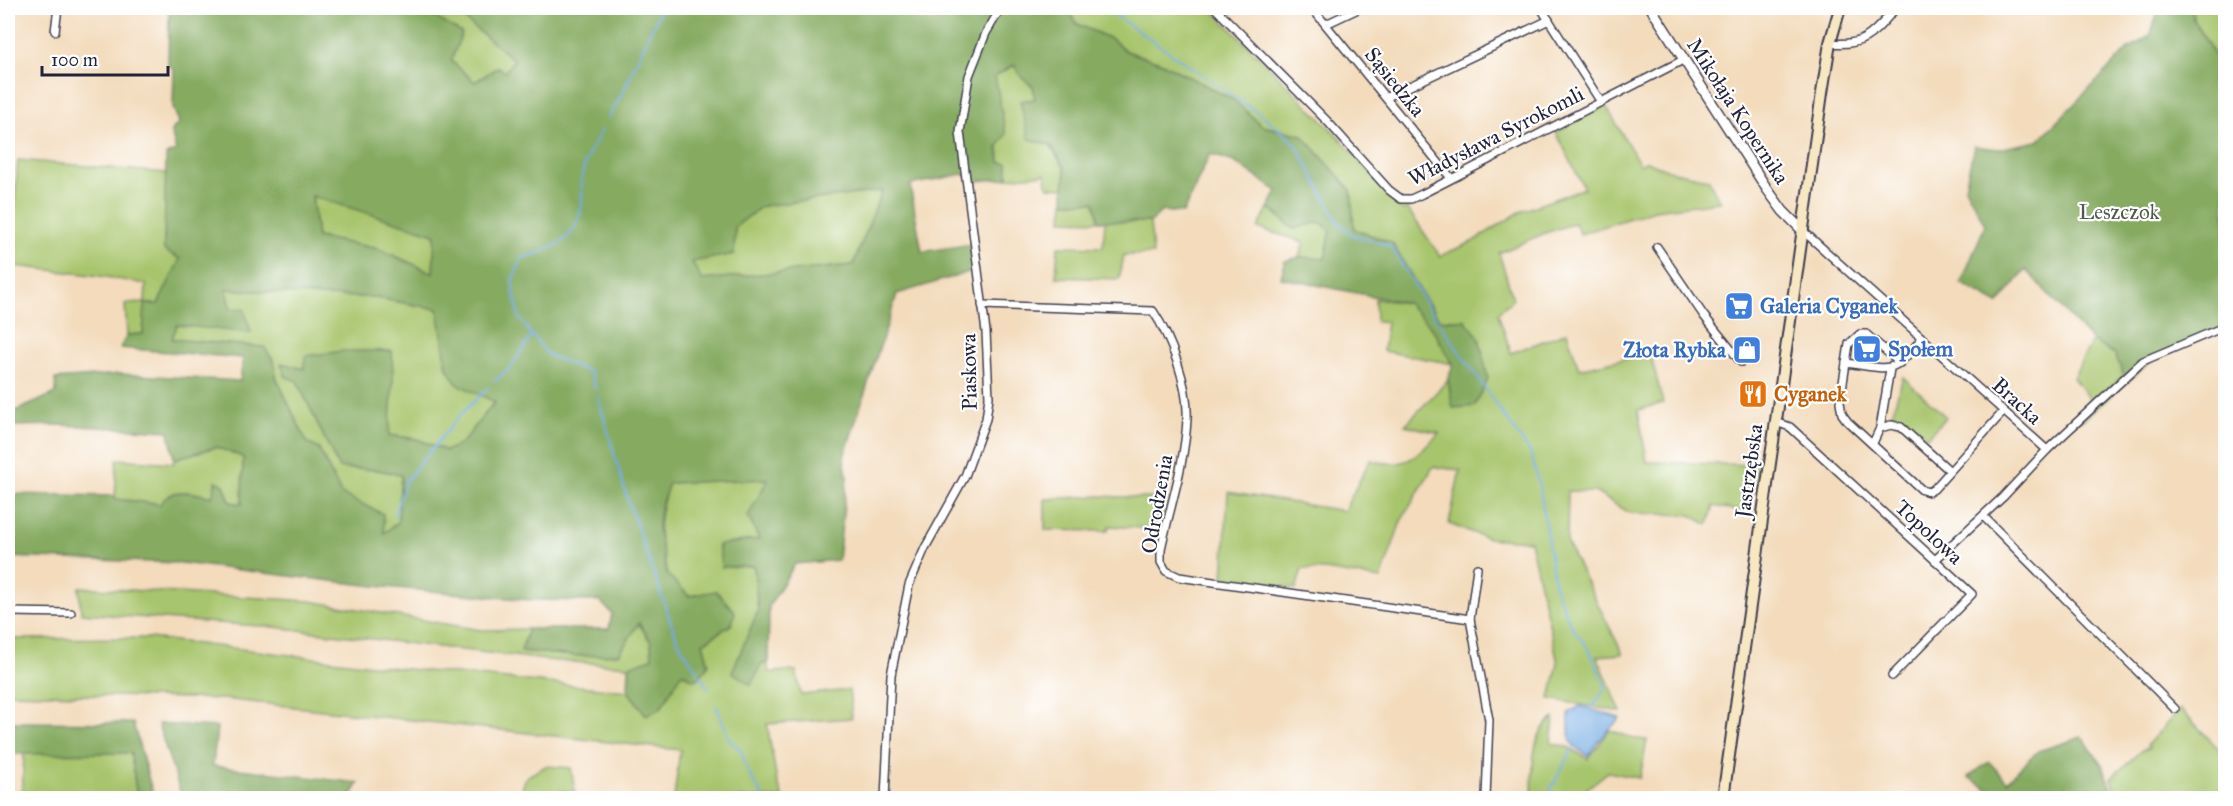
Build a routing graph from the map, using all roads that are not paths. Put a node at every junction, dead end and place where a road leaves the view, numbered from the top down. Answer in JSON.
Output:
{"nodes":[{"id":1,"x":58,"y":8,"type":"edge"},
{"id":2,"x":1001,"y":8,"type":"edge"},
{"id":3,"x":1215,"y":8,"type":"edge"},
{"id":4,"x":1312,"y":8,"type":"edge"},
{"id":5,"x":1360,"y":8,"type":"edge"},
{"id":6,"x":1541,"y":8,"type":"edge"},
{"id":7,"x":1651,"y":8,"type":"edge"},
{"id":8,"x":1840,"y":8,"type":"edge"},
{"id":9,"x":1896,"y":8,"type":"edge"},
{"id":10,"x":1549,"y":20,"type":"junction"},
{"id":11,"x":1326,"y":24,"type":"junction"},
{"id":12,"x":56,"y":31,"type":"dead end"},
{"id":13,"x":1830,"y":43,"type":"junction"},
{"id":14,"x":1683,"y":60,"type":"junction"},
{"id":15,"x":1387,"y":97,"type":"junction"},
{"id":16,"x":1601,"y":102,"type":"junction"},
{"id":17,"x":1452,"y":178,"type":"junction"},
{"id":18,"x":1802,"y":230,"type":"junction"},
{"id":19,"x":1657,"y":247,"type":"dead end"},
{"id":20,"x":982,"y":305,"type":"junction"},
{"id":21,"x":2226,"y":326,"type":"edge"},
{"id":22,"x":1922,"y":338,"type":"junction"},
{"id":23,"x":1741,"y":362,"type":"dead end"},
{"id":24,"x":1846,"y":363,"type":"junction"},
{"id":25,"x":1900,"y":363,"type":"junction"},
{"id":26,"x":1890,"y":369,"type":"junction"},
{"id":27,"x":2003,"y":412,"type":"junction"},
{"id":28,"x":1776,"y":422,"type":"junction"},
{"id":29,"x":1880,"y":428,"type":"junction"},
{"id":30,"x":1873,"y":443,"type":"junction"},
{"id":31,"x":2047,"y":450,"type":"junction"},
{"id":32,"x":1950,"y":471,"type":"junction"},
{"id":33,"x":1983,"y":516,"type":"junction"},
{"id":34,"x":1935,"y":560,"type":"junction"},
{"id":35,"x":1477,"y":568,"type":"dead end"},
{"id":36,"x":8,"y":612,"type":"edge"},
{"id":37,"x":71,"y":613,"type":"dead end"},
{"id":38,"x":1470,"y":619,"type":"junction"},
{"id":39,"x":1892,"y":676,"type":"dead end"},
{"id":40,"x":2175,"y":709,"type":"dead end"},
{"id":41,"x":885,"y":798,"type":"edge"},
{"id":42,"x":1486,"y":798,"type":"edge"},
{"id":43,"x":1723,"y":798,"type":"edge"}],
"edges":[{"from":1,"to":12,"type":"street"},
{"from":2,"to":20,"type":"street","name":"Piaskowa"},
{"from":3,"to":17,"type":"street","name":"Władysława Syrokomli"},
{"from":4,"to":11,"type":"street","name":"Sąsiedzka"},
{"from":5,"to":11,"type":"street"},
{"from":6,"to":10,"type":"street"},
{"from":7,"to":14,"type":"street","name":"Mikołaja Kopernika"},
{"from":8,"to":13,"type":"main road","name":"Jastrzębska"},
{"from":9,"to":13,"type":"street"},
{"from":10,"to":15,"type":"street"},
{"from":10,"to":16,"type":"street"},
{"from":11,"to":15,"type":"street","name":"Sąsiedzka"},
{"from":13,"to":18,"type":"main road","name":"Jastrzębska"},
{"from":14,"to":16,"type":"street","name":"Władysława Syrokomli"},
{"from":14,"to":18,"type":"street","name":"Mikołaja Kopernika"},
{"from":15,"to":17,"type":"street","name":"Sąsiedzka"},
{"from":16,"to":17,"type":"street","name":"Władysława Syrokomli"},
{"from":18,"to":22,"type":"street","name":"Bracka"},
{"from":18,"to":28,"type":"main road","name":"Jastrzębska"},
{"from":19,"to":23,"type":"street"},
{"from":20,"to":38,"type":"street","name":"Odrodzenia"},
{"from":20,"to":41,"type":"street","name":"Piaskowa"},
{"from":21,"to":31,"type":"street","name":"Bracka"},
{"from":22,"to":25,"type":"street"},
{"from":22,"to":27,"type":"street","name":"Bracka"},
{"from":24,"to":25,"type":"street"},
{"from":24,"to":26,"type":"street"},
{"from":24,"to":30,"type":"street"},
{"from":25,"to":26,"type":"street"},
{"from":26,"to":29,"type":"street"},
{"from":27,"to":31,"type":"street","name":"Bracka"},
{"from":27,"to":32,"type":"street"},
{"from":28,"to":34,"type":"street","name":"Topolowa"},
{"from":28,"to":43,"type":"main road","name":"Jastrzębska"},
{"from":29,"to":30,"type":"street"},
{"from":29,"to":32,"type":"street"},
{"from":30,"to":32,"type":"street"},
{"from":31,"to":33,"type":"street"},
{"from":33,"to":34,"type":"street"},
{"from":33,"to":40,"type":"street"},
{"from":34,"to":39,"type":"street","name":"Topolowa"},
{"from":35,"to":38,"type":"street"},
{"from":36,"to":37,"type":"street"},
{"from":38,"to":42,"type":"street"}]}
